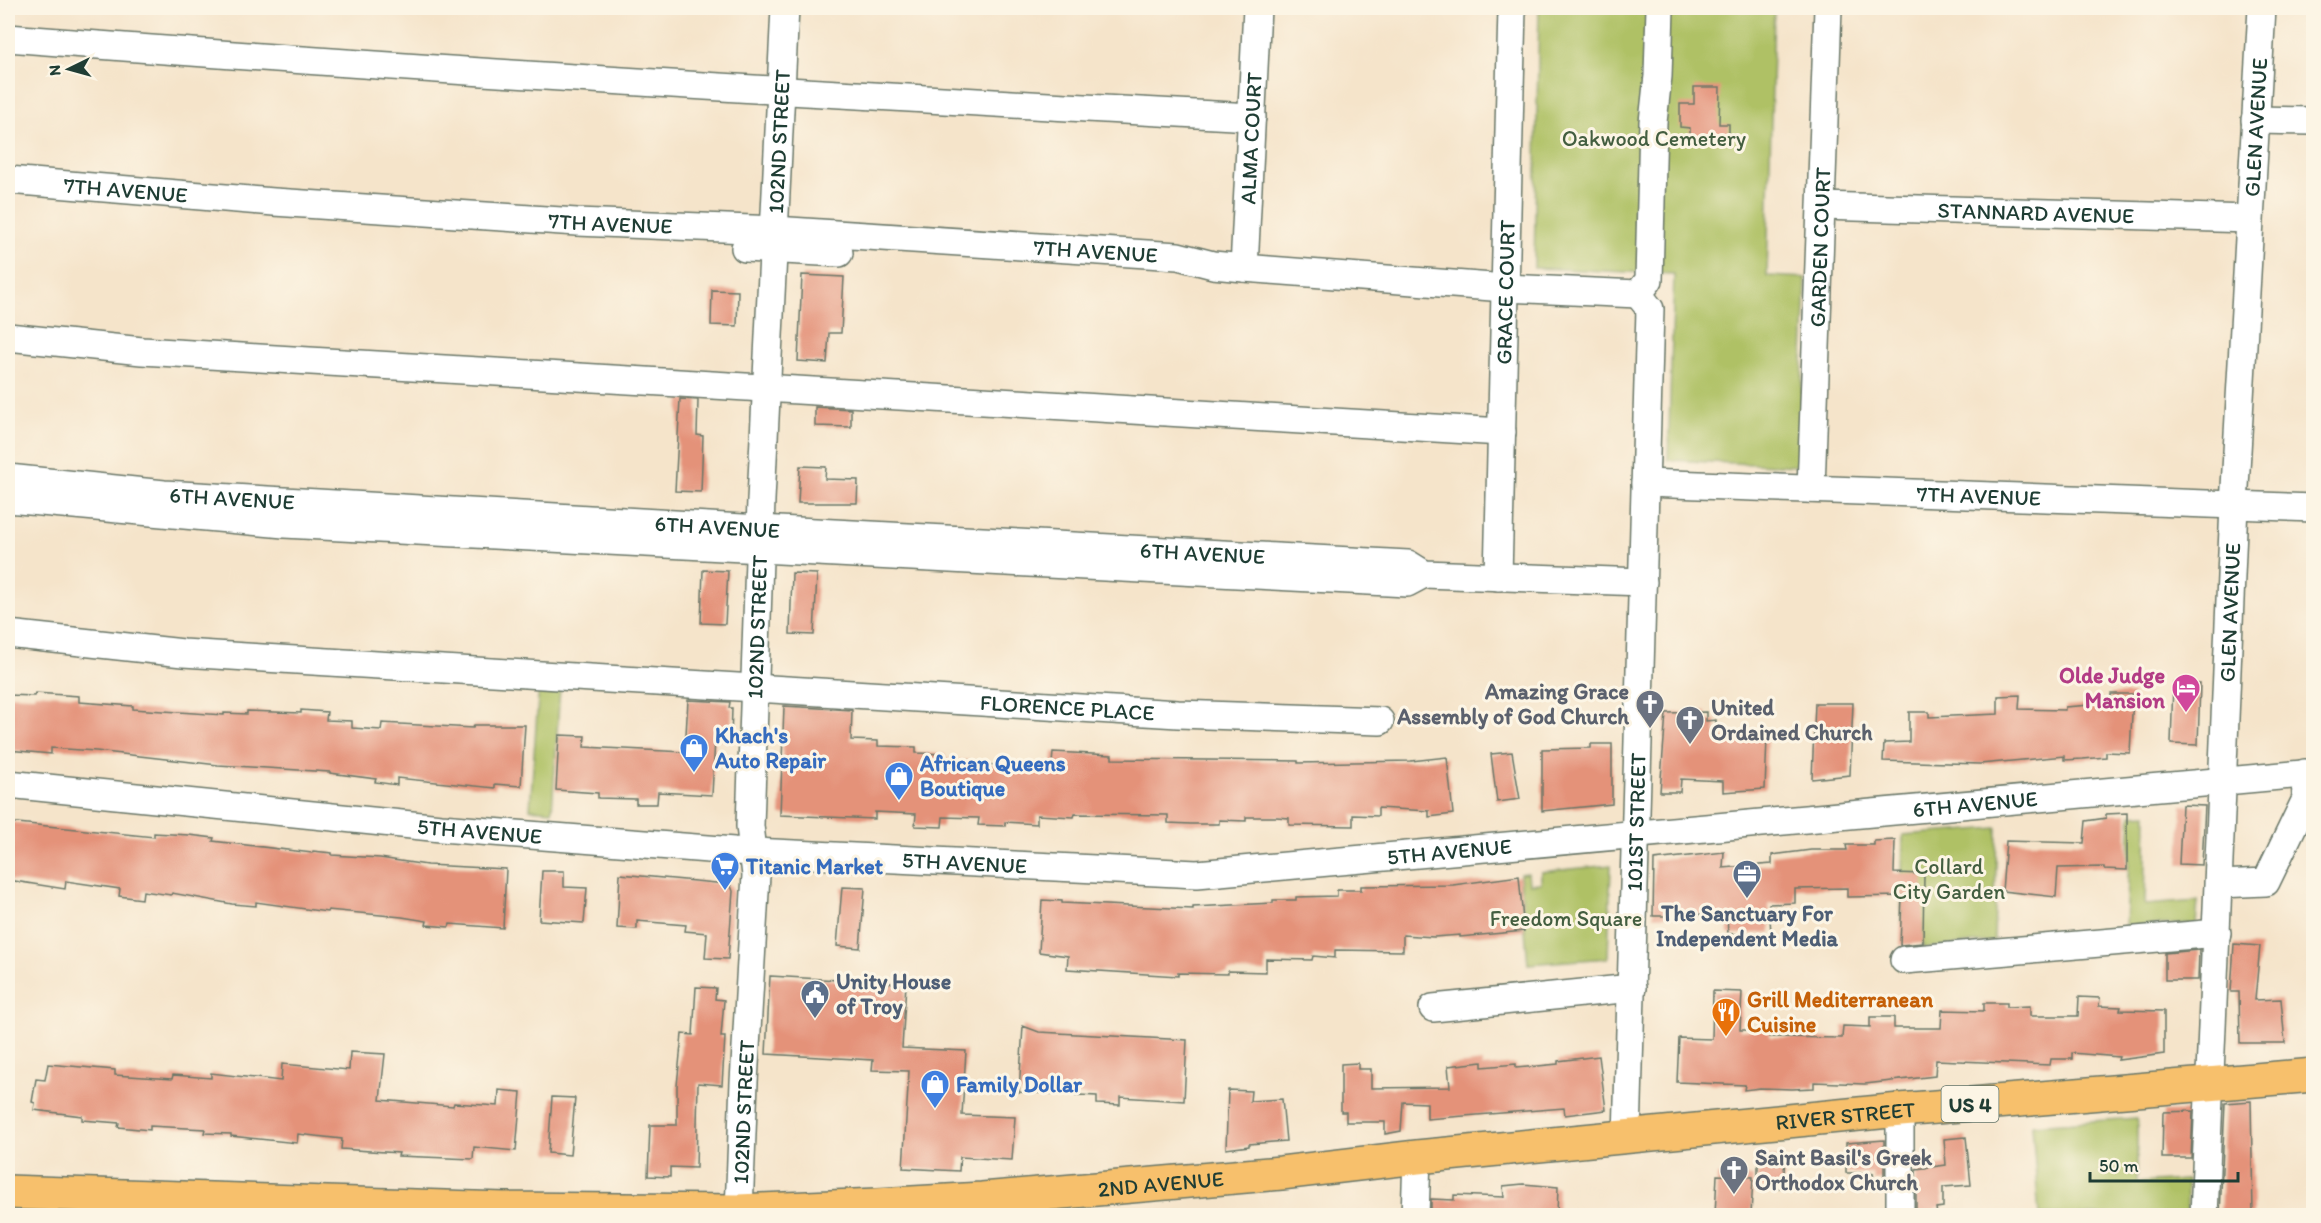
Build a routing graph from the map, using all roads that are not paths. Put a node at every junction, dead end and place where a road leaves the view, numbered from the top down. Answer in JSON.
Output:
{"nodes":[{"id":1,"x":785,"y":8,"type":"edge"},
{"id":2,"x":1257,"y":8,"type":"edge"},
{"id":3,"x":1512,"y":8,"type":"edge"},
{"id":4,"x":1660,"y":8,"type":"edge"},
{"id":5,"x":1828,"y":8,"type":"edge"},
{"id":6,"x":2262,"y":8,"type":"edge"},
{"id":7,"x":8,"y":38,"type":"edge"},
{"id":8,"x":781,"y":93,"type":"junction"},
{"id":9,"x":1251,"y":117,"type":"junction"},
{"id":10,"x":2255,"y":120,"type":"junction"},
{"id":11,"x":2313,"y":122,"type":"edge"},
{"id":12,"x":8,"y":180,"type":"edge"},
{"id":13,"x":8,"y":196,"type":"edge"},
{"id":14,"x":1822,"y":206,"type":"junction"},
{"id":15,"x":260,"y":210,"type":"junction"},
{"id":16,"x":2249,"y":219,"type":"junction"},
{"id":17,"x":773,"y":240,"type":"junction"},
{"id":18,"x":1244,"y":268,"type":"junction"},
{"id":19,"x":1505,"y":288,"type":"junction"},
{"id":20,"x":1638,"y":294,"type":"junction"},
{"id":21,"x":8,"y":337,"type":"edge"},
{"id":22,"x":766,"y":389,"type":"junction"},
{"id":23,"x":1502,"y":432,"type":"junction"},
{"id":24,"x":8,"y":478,"type":"edge"},
{"id":25,"x":1645,"y":483,"type":"junction"},
{"id":26,"x":1811,"y":489,"type":"junction"},
{"id":27,"x":8,"y":499,"type":"edge"},
{"id":28,"x":2234,"y":505,"type":"junction"},
{"id":29,"x":210,"y":507,"type":"junction"},
{"id":30,"x":2313,"y":508,"type":"edge"},
{"id":31,"x":760,"y":538,"type":"junction"},
{"id":32,"x":1498,"y":577,"type":"junction"},
{"id":33,"x":1643,"y":582,"type":"junction"},
{"id":34,"x":8,"y":634,"type":"edge"},
{"id":35,"x":755,"y":687,"type":"junction"},
{"id":36,"x":1380,"y":721,"type":"dead end"},
{"id":37,"x":2309,"y":773,"type":"edge"},
{"id":38,"x":2224,"y":780,"type":"junction"},
{"id":39,"x":8,"y":784,"type":"edge"},
{"id":40,"x":1636,"y":834,"type":"junction"},
{"id":41,"x":753,"y":852,"type":"junction"},
{"id":42,"x":2219,"y":884,"type":"junction"},
{"id":43,"x":2217,"y":933,"type":"junction"},
{"id":44,"x":1904,"y":960,"type":"dead end"},
{"id":45,"x":1632,"y":988,"type":"junction"},
{"id":46,"x":1433,"y":1008,"type":"dead end"},
{"id":47,"x":2313,"y":1076,"type":"edge"},
{"id":48,"x":2209,"y":1085,"type":"junction"},
{"id":49,"x":1900,"y":1110,"type":"junction"},
{"id":50,"x":1627,"y":1138,"type":"junction"},
{"id":51,"x":1417,"y":1157,"type":"junction"},
{"id":52,"x":8,"y":1192,"type":"edge"},
{"id":53,"x":739,"y":1211,"type":"junction"},
{"id":54,"x":1415,"y":1215,"type":"edge"},
{"id":55,"x":1900,"y":1215,"type":"edge"},
{"id":56,"x":2204,"y":1215,"type":"edge"}],
"edges":[{"from":1,"to":8,"type":"street","name":"102ND STREET"},
{"from":2,"to":9,"type":"street","name":"ALMA COURT"},
{"from":3,"to":19,"type":"street","name":"GRACE COURT"},
{"from":4,"to":20,"type":"street"},
{"from":5,"to":14,"type":"street","name":"GARDEN COURT"},
{"from":6,"to":10,"type":"street","name":"GLEN AVENUE"},
{"from":7,"to":8,"type":"street"},
{"from":8,"to":9,"type":"street"},
{"from":8,"to":17,"type":"street","name":"102ND STREET"},
{"from":9,"to":18,"type":"street","name":"ALMA COURT"},
{"from":10,"to":11,"type":"street"},
{"from":10,"to":16,"type":"street","name":"GLEN AVENUE"},
{"from":12,"to":15,"type":"street","name":"7TH AVENUE"},
{"from":13,"to":15,"type":"street","name":"7TH AVENUE"},
{"from":14,"to":16,"type":"street","name":"STANNARD AVENUE"},
{"from":14,"to":26,"type":"street","name":"GARDEN COURT"},
{"from":15,"to":17,"type":"street","name":"7TH AVENUE"},
{"from":16,"to":28,"type":"street","name":"GLEN AVENUE"},
{"from":17,"to":18,"type":"street","name":"7TH AVENUE"},
{"from":17,"to":22,"type":"street","name":"102ND STREET"},
{"from":18,"to":19,"type":"street","name":"7TH AVENUE"},
{"from":19,"to":20,"type":"street","name":"7TH AVENUE"},
{"from":19,"to":23,"type":"street","name":"GRACE COURT"},
{"from":20,"to":25,"type":"street","name":"101ST STREET"},
{"from":21,"to":22,"type":"street"},
{"from":22,"to":23,"type":"street"},
{"from":22,"to":31,"type":"street","name":"102ND STREET"},
{"from":23,"to":32,"type":"street","name":"GRACE COURT"},
{"from":24,"to":29,"type":"street","name":"6TH AVENUE"},
{"from":25,"to":26,"type":"street","name":"7TH AVENUE"},
{"from":25,"to":33,"type":"street","name":"101ST STREET"},
{"from":26,"to":28,"type":"street","name":"7TH AVENUE"},
{"from":27,"to":29,"type":"street","name":"6TH AVENUE"},
{"from":28,"to":30,"type":"street","name":"7TH AVENUE"},
{"from":28,"to":38,"type":"street","name":"GLEN AVENUE"},
{"from":29,"to":31,"type":"street","name":"6TH AVENUE"},
{"from":31,"to":32,"type":"street","name":"6TH AVENUE"},
{"from":31,"to":35,"type":"street","name":"102ND STREET"},
{"from":32,"to":33,"type":"street","name":"6TH AVENUE"},
{"from":33,"to":40,"type":"street","name":"101ST STREET"},
{"from":34,"to":35,"type":"street","name":"FLORENCE PLACE"},
{"from":35,"to":36,"type":"street","name":"FLORENCE PLACE"},
{"from":35,"to":41,"type":"street","name":"102ND STREET"},
{"from":37,"to":38,"type":"street","name":"6TH AVENUE"},
{"from":37,"to":42,"type":"street"},
{"from":38,"to":40,"type":"street","name":"6TH AVENUE"},
{"from":38,"to":42,"type":"street","name":"GLEN AVENUE"},
{"from":39,"to":41,"type":"street","name":"5TH AVENUE"},
{"from":40,"to":41,"type":"street","name":"5TH AVENUE"},
{"from":40,"to":45,"type":"street","name":"101ST STREET"},
{"from":41,"to":53,"type":"street","name":"102ND STREET"},
{"from":42,"to":43,"type":"street","name":"GLEN AVENUE"},
{"from":43,"to":44,"type":"street"},
{"from":43,"to":48,"type":"street","name":"GLEN AVENUE"},
{"from":45,"to":46,"type":"street"},
{"from":45,"to":50,"type":"street","name":"101ST STREET"},
{"from":47,"to":48,"type":"main road","name":"RIVER STREET","number":"US 4"},
{"from":48,"to":49,"type":"main road","name":"RIVER STREET","number":"US 4"},
{"from":48,"to":56,"type":"street","name":"GLEN AVENUE"},
{"from":49,"to":50,"type":"main road","name":"RIVER STREET","number":"US 4"},
{"from":49,"to":55,"type":"street"},
{"from":50,"to":51,"type":"main road","name":"2ND AVENUE","number":"US 4"},
{"from":51,"to":53,"type":"main road","name":"2ND AVENUE","number":"US 4"},
{"from":51,"to":54,"type":"street"},
{"from":52,"to":53,"type":"main road","name":"2ND AVENUE","number":"US 4"}]}
